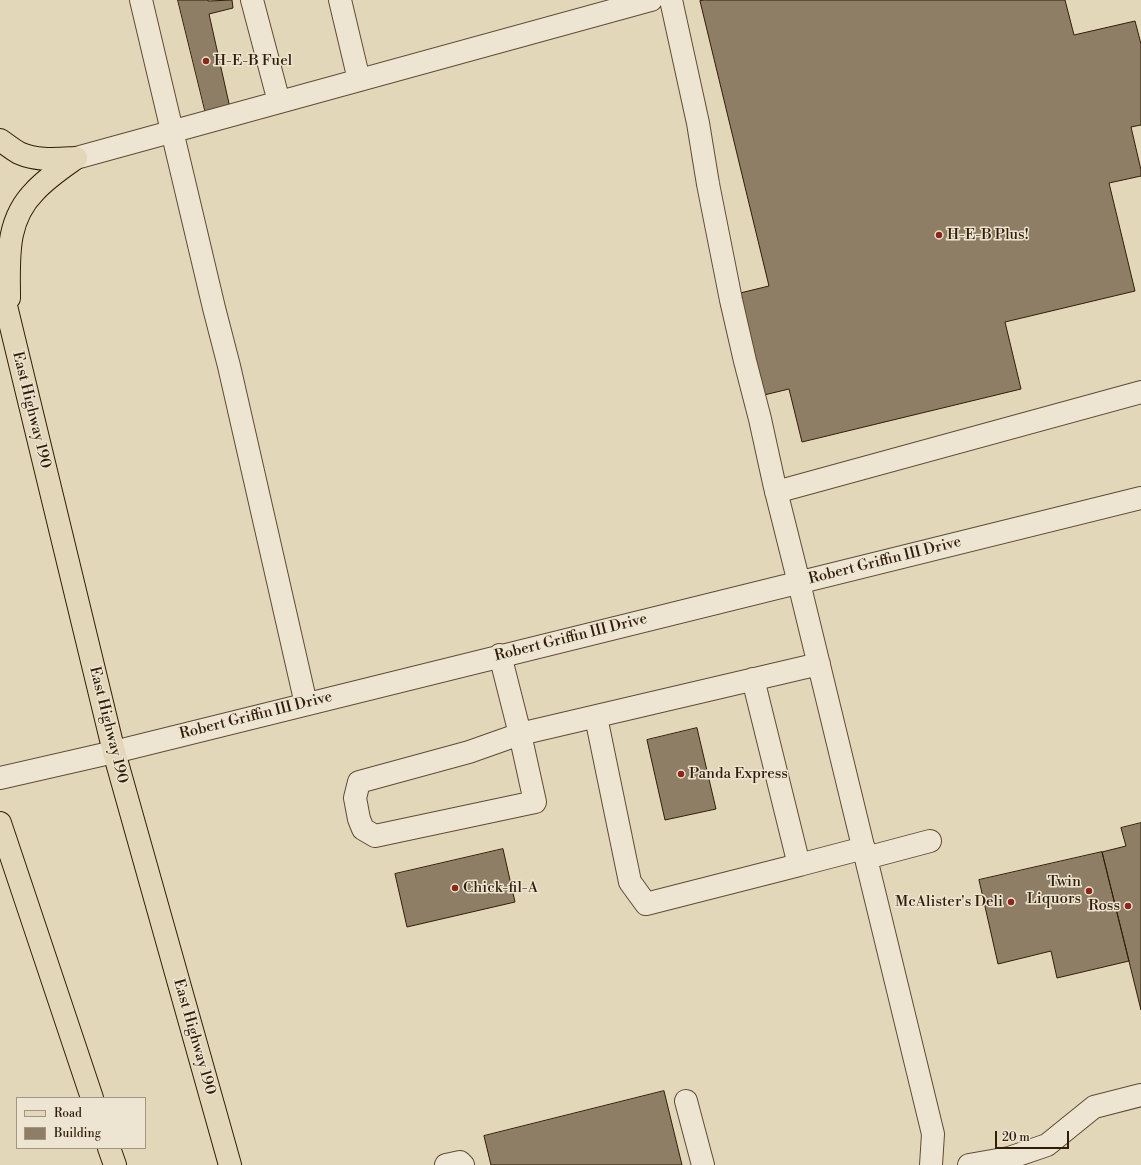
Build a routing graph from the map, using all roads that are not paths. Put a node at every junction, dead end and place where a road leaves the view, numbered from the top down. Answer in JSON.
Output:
{"nodes":[{"id":1,"x":141,"y":0,"type":"edge"},
{"id":2,"x":252,"y":0,"type":"edge"},
{"id":3,"x":340,"y":0,"type":"edge"},
{"id":4,"x":651,"y":0,"type":"edge"},
{"id":5,"x":671,"y":0,"type":"edge"},
{"id":6,"x":359,"y":80,"type":"junction"},
{"id":7,"x":279,"y":102,"type":"junction"},
{"id":8,"x":172,"y":131,"type":"junction"},
{"id":9,"x":0,"y":140,"type":"edge"},
{"id":10,"x":76,"y":158,"type":"junction"},
{"id":11,"x":0,"y":281,"type":"edge"},
{"id":12,"x":9,"y":318,"type":"junction"},
{"id":13,"x":1141,"y":392,"type":"edge"},
{"id":14,"x":776,"y":492,"type":"junction"},
{"id":15,"x":1141,"y":498,"type":"edge"},
{"id":16,"x":799,"y":583,"type":"junction"},
{"id":17,"x":500,"y":656,"type":"junction"},
{"id":18,"x":819,"y":664,"type":"junction"},
{"id":19,"x":753,"y":680,"type":"junction"},
{"id":20,"x":306,"y":704,"type":"junction"},
{"id":21,"x":596,"y":716,"type":"junction"},
{"id":22,"x":520,"y":734,"type":"junction"},
{"id":23,"x":114,"y":752,"type":"junction"},
{"id":24,"x":0,"y":778,"type":"edge"},
{"id":25,"x":0,"y":822,"type":"edge"},
{"id":26,"x":930,"y":841,"type":"dead end"},
{"id":27,"x":865,"y":853,"type":"junction"},
{"id":28,"x":799,"y":865,"type":"junction"},
{"id":29,"x":1141,"y":1094,"type":"edge"},
{"id":30,"x":92,"y":1097,"type":"edge"},
{"id":31,"x":686,"y":1101,"type":"dead end"},
{"id":32,"x":109,"y":1149,"type":"edge"},
{"id":33,"x":115,"y":1165,"type":"edge"},
{"id":34,"x":230,"y":1165,"type":"edge"},
{"id":35,"x":446,"y":1165,"type":"edge"},
{"id":36,"x":463,"y":1165,"type":"edge"},
{"id":37,"x":703,"y":1165,"type":"edge"},
{"id":38,"x":931,"y":1165,"type":"edge"},
{"id":39,"x":969,"y":1165,"type":"edge"}],
"edges":[{"from":1,"to":8,"type":"street"},
{"from":2,"to":7,"type":"street"},
{"from":3,"to":6,"type":"street"},
{"from":4,"to":6,"type":"street"},
{"from":5,"to":14,"type":"street"},
{"from":6,"to":7,"type":"street"},
{"from":7,"to":8,"type":"street"},
{"from":8,"to":10,"type":"street"},
{"from":8,"to":20,"type":"street"},
{"from":9,"to":10,"type":"main road"},
{"from":10,"to":12,"type":"main road"},
{"from":11,"to":12,"type":"main road","name":"East Highway 190"},
{"from":12,"to":23,"type":"main road","name":"East Highway 190"},
{"from":13,"to":14,"type":"street"},
{"from":14,"to":16,"type":"street"},
{"from":15,"to":16,"type":"street","name":"Robert Griffin III Drive"},
{"from":16,"to":17,"type":"street","name":"Robert Griffin III Drive"},
{"from":16,"to":18,"type":"street"},
{"from":17,"to":20,"type":"street","name":"Robert Griffin III Drive"},
{"from":17,"to":22,"type":"street"},
{"from":18,"to":19,"type":"street"},
{"from":18,"to":27,"type":"street"},
{"from":19,"to":21,"type":"street"},
{"from":19,"to":28,"type":"street"},
{"from":20,"to":23,"type":"street","name":"Robert Griffin III Drive"},
{"from":21,"to":22,"type":"street"},
{"from":21,"to":28,"type":"street"},
{"from":22,"to":22,"type":"street"},
{"from":23,"to":24,"type":"street","name":"Robert Griffin III Drive"},
{"from":23,"to":34,"type":"main road","name":"East Highway 190"},
{"from":25,"to":30,"type":"main road"},
{"from":26,"to":27,"type":"street"},
{"from":27,"to":28,"type":"street"},
{"from":27,"to":38,"type":"street"},
{"from":29,"to":39,"type":"street"},
{"from":31,"to":37,"type":"street"},
{"from":32,"to":33,"type":"main road"},
{"from":35,"to":36,"type":"street"}]}
